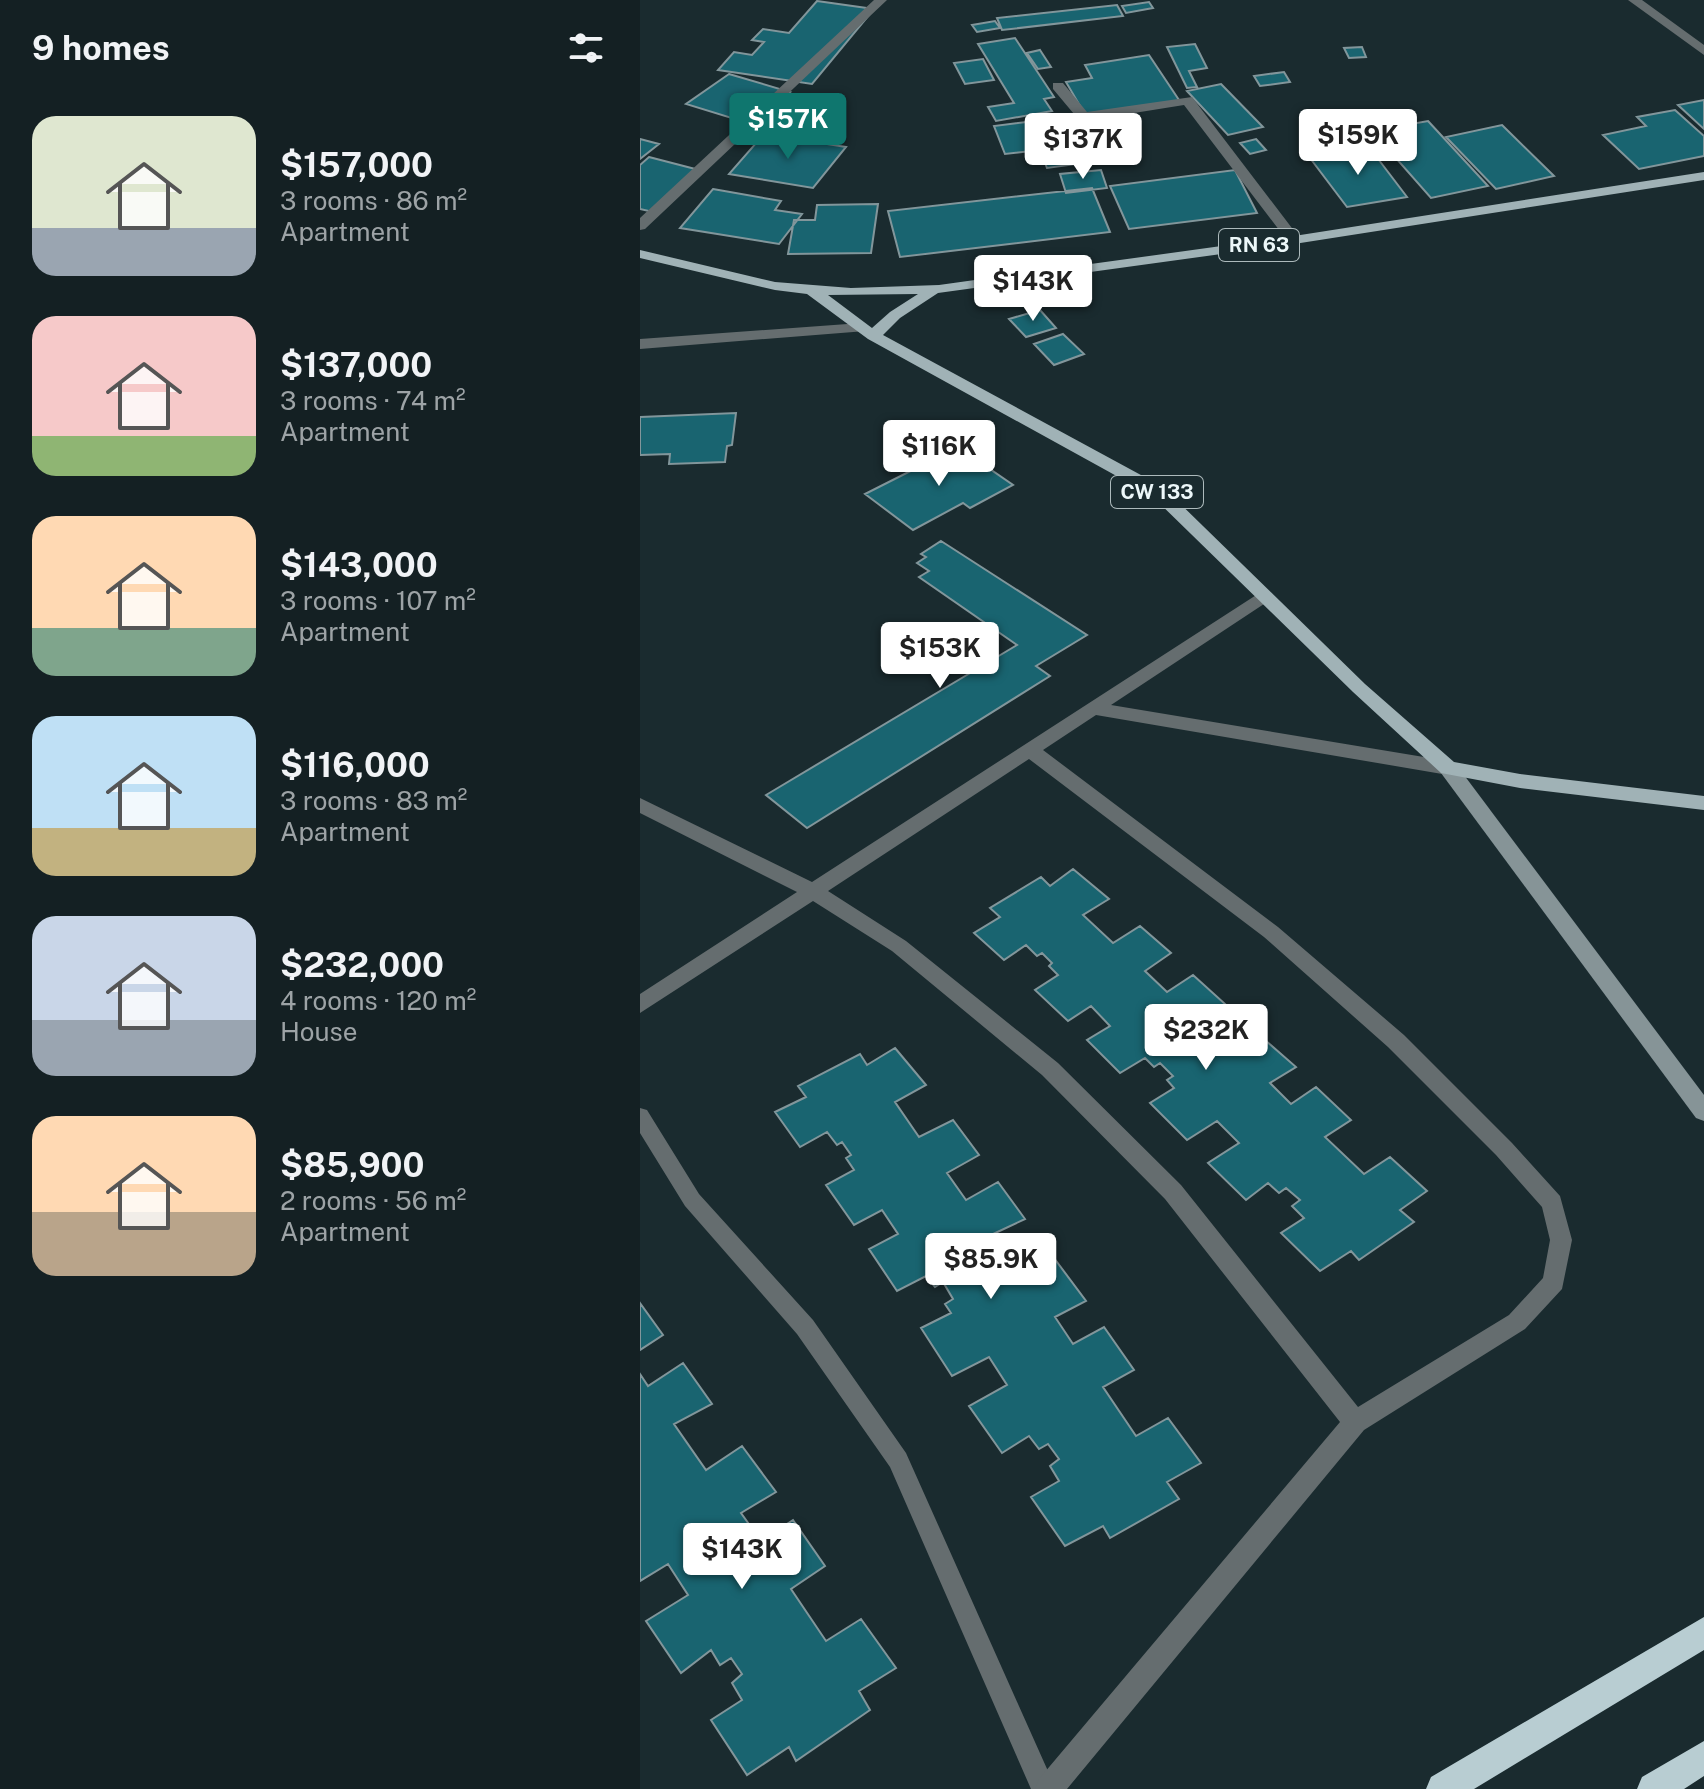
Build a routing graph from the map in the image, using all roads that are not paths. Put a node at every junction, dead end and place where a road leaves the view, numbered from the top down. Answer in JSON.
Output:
{"nodes":[{"id":1,"x":881,"y":0,"type":"edge"},
{"id":2,"x":1634,"y":0,"type":"edge"},
{"id":3,"x":1704,"y":51,"type":"edge"},
{"id":4,"x":1058,"y":86,"type":"dead end"},
{"id":5,"x":1704,"y":176,"type":"edge"},
{"id":6,"x":640,"y":226,"type":"edge"},
{"id":7,"x":1294,"y":240,"type":"junction"},
{"id":8,"x":640,"y":254,"type":"edge"},
{"id":9,"x":939,"y":289,"type":"junction"},
{"id":10,"x":811,"y":290,"type":"junction"},
{"id":11,"x":867,"y":332,"type":"junction"},
{"id":12,"x":640,"y":344,"type":"edge"},
{"id":13,"x":1264,"y":596,"type":"junction"},
{"id":14,"x":1093,"y":708,"type":"junction"},
{"id":15,"x":1030,"y":750,"type":"junction"},
{"id":16,"x":1448,"y":768,"type":"junction"},
{"id":17,"x":1704,"y":803,"type":"edge"},
{"id":18,"x":640,"y":805,"type":"edge"},
{"id":19,"x":814,"y":892,"type":"junction"},
{"id":20,"x":640,"y":1005,"type":"edge"},
{"id":21,"x":1704,"y":1112,"type":"edge"},
{"id":22,"x":640,"y":1116,"type":"edge"},
{"id":23,"x":1355,"y":1422,"type":"junction"},
{"id":24,"x":1704,"y":1632,"type":"edge"},
{"id":25,"x":1704,"y":1757,"type":"edge"},
{"id":26,"x":1046,"y":1789,"type":"edge"},
{"id":27,"x":1443,"y":1789,"type":"edge"},
{"id":28,"x":1654,"y":1789,"type":"edge"}],
"edges":[{"from":1,"to":6,"type":"street"},
{"from":2,"to":3,"type":"street"},
{"from":4,"to":7,"type":"street"},
{"from":5,"to":7,"type":"main road","number":"RN 63"},
{"from":7,"to":9,"type":"main road","number":"RN 63"},
{"from":8,"to":10,"type":"main road","number":"RN 63"},
{"from":9,"to":10,"type":"main road","number":"RN 63"},
{"from":9,"to":11,"type":"main road"},
{"from":10,"to":11,"type":"main road","number":"CW 133"},
{"from":11,"to":12,"type":"street"},
{"from":11,"to":13,"type":"main road","number":"CW 133"},
{"from":13,"to":14,"type":"street"},
{"from":13,"to":16,"type":"main road","number":"CW 133"},
{"from":14,"to":15,"type":"street"},
{"from":14,"to":16,"type":"street"},
{"from":15,"to":19,"type":"street"},
{"from":15,"to":23,"type":"street"},
{"from":16,"to":17,"type":"main road"},
{"from":16,"to":21,"type":"main road","number":"CW 133"},
{"from":18,"to":19,"type":"street"},
{"from":19,"to":20,"type":"street"},
{"from":19,"to":23,"type":"street"},
{"from":22,"to":26,"type":"lane"},
{"from":23,"to":26,"type":"street"},
{"from":24,"to":27,"type":"highway"},
{"from":25,"to":28,"type":"highway"}]}
